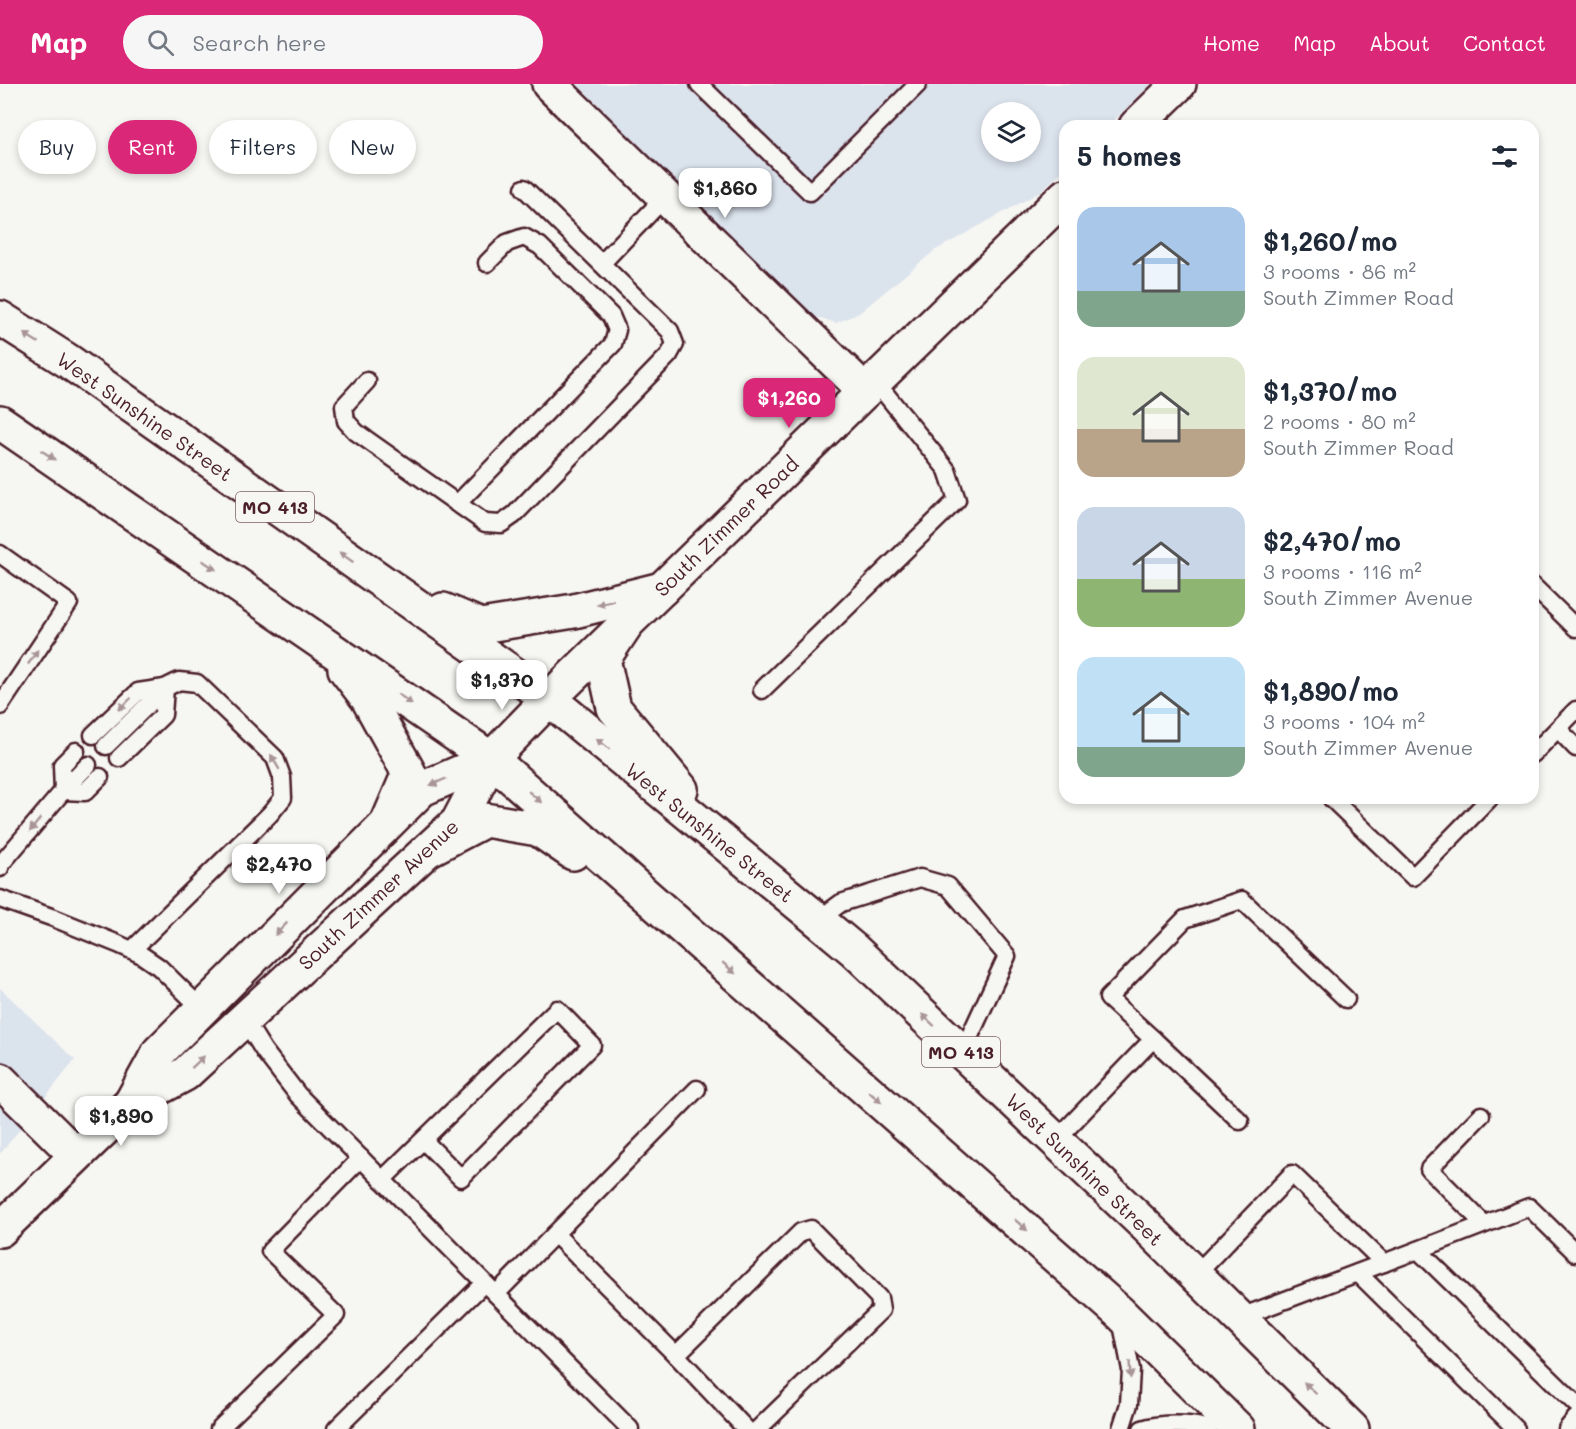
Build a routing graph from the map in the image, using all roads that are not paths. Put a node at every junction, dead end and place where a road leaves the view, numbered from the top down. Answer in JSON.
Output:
{"nodes":[{"id":1,"x":549,"y":84,"type":"edge"},
{"id":2,"x":699,"y":84,"type":"edge"},
{"id":3,"x":918,"y":84,"type":"edge"},
{"id":4,"x":1179,"y":84,"type":"edge"},
{"id":5,"x":1142,"y":120,"type":"edge"},
{"id":6,"x":524,"y":188,"type":"dead end"},
{"id":7,"x":665,"y":197,"type":"junction"},
{"id":8,"x":1059,"y":202,"type":"edge"},
{"id":9,"x":488,"y":262,"type":"dead end"},
{"id":10,"x":602,"y":263,"type":"junction"},
{"id":11,"x":0,"y":318,"type":"edge"},
{"id":12,"x":367,"y":381,"type":"dead end"},
{"id":13,"x":870,"y":386,"type":"junction"},
{"id":14,"x":0,"y":422,"type":"edge"},
{"id":15,"x":457,"y":504,"type":"junction"},
{"id":16,"x":0,"y":554,"type":"edge"},
{"id":17,"x":388,"y":586,"type":"junction"},
{"id":18,"x":662,"y":589,"type":"junction"},
{"id":19,"x":1539,"y":592,"type":"edge"},
{"id":20,"x":627,"y":623,"type":"junction"},
{"id":21,"x":1576,"y":628,"type":"edge"},
{"id":22,"x":327,"y":646,"type":"junction"},
{"id":23,"x":165,"y":688,"type":"junction"},
{"id":24,"x":762,"y":690,"type":"dead end"},
{"id":25,"x":549,"y":699,"type":"junction"},
{"id":26,"x":0,"y":706,"type":"edge"},
{"id":27,"x":1576,"y":710,"type":"edge"},
{"id":28,"x":1558,"y":729,"type":"junction"},
{"id":29,"x":93,"y":735,"type":"dead end"},
{"id":30,"x":1539,"y":748,"type":"edge"},
{"id":31,"x":1576,"y":748,"type":"edge"},
{"id":32,"x":76,"y":751,"type":"dead end"},
{"id":33,"x":112,"y":752,"type":"dead end"},
{"id":34,"x":491,"y":759,"type":"junction"},
{"id":35,"x":94,"y":771,"type":"dead end"},
{"id":36,"x":63,"y":791,"type":"junction"},
{"id":37,"x":1337,"y":804,"type":"edge"},
{"id":38,"x":1484,"y":804,"type":"edge"},
{"id":39,"x":388,"y":822,"type":"junction"},
{"id":40,"x":428,"y":850,"type":"junction"},
{"id":41,"x":753,"y":867,"type":"junction"},
{"id":42,"x":0,"y":868,"type":"edge"},
{"id":43,"x":0,"y":899,"type":"edge"},
{"id":44,"x":818,"y":920,"type":"junction"},
{"id":45,"x":690,"y":934,"type":"junction"},
{"id":46,"x":132,"y":950,"type":"junction"},
{"id":47,"x":1346,"y":999,"type":"dead end"},
{"id":48,"x":201,"y":1008,"type":"junction"},
{"id":49,"x":244,"y":1019,"type":"junction"},
{"id":50,"x":1153,"y":1039,"type":"junction"},
{"id":51,"x":962,"y":1053,"type":"junction"},
{"id":52,"x":0,"y":1080,"type":"edge"},
{"id":53,"x":697,"y":1089,"type":"dead end"},
{"id":54,"x":130,"y":1103,"type":"junction"},
{"id":55,"x":1481,"y":1115,"type":"dead end"},
{"id":56,"x":1240,"y":1121,"type":"dead end"},
{"id":57,"x":423,"y":1140,"type":"junction"},
{"id":58,"x":1055,"y":1141,"type":"junction"},
{"id":59,"x":76,"y":1155,"type":"junction"},
{"id":60,"x":361,"y":1158,"type":"junction"},
{"id":61,"x":382,"y":1180,"type":"junction"},
{"id":62,"x":1484,"y":1224,"type":"junction"},
{"id":63,"x":0,"y":1230,"type":"edge"},
{"id":64,"x":555,"y":1234,"type":"junction"},
{"id":65,"x":1418,"y":1250,"type":"junction"},
{"id":66,"x":1576,"y":1253,"type":"edge"},
{"id":67,"x":1384,"y":1263,"type":"junction"},
{"id":68,"x":1358,"y":1273,"type":"junction"},
{"id":69,"x":1195,"y":1275,"type":"junction"},
{"id":70,"x":490,"y":1288,"type":"junction"},
{"id":71,"x":1120,"y":1312,"type":"junction"},
{"id":72,"x":1238,"y":1318,"type":"junction"},
{"id":73,"x":676,"y":1355,"type":"junction"},
{"id":74,"x":1576,"y":1404,"type":"edge"},
{"id":75,"x":1576,"y":1418,"type":"edge"},
{"id":76,"x":219,"y":1429,"type":"edge"},
{"id":77,"x":336,"y":1429,"type":"edge"},
{"id":78,"x":630,"y":1429,"type":"edge"},
{"id":79,"x":746,"y":1429,"type":"edge"},
{"id":80,"x":758,"y":1429,"type":"edge"},
{"id":81,"x":1121,"y":1429,"type":"edge"},
{"id":82,"x":1142,"y":1429,"type":"edge"},
{"id":83,"x":1209,"y":1429,"type":"edge"},
{"id":84,"x":1238,"y":1429,"type":"edge"},
{"id":85,"x":1352,"y":1429,"type":"edge"},
{"id":86,"x":1516,"y":1429,"type":"edge"},
{"id":87,"x":1567,"y":1429,"type":"edge"}],
"edges":[{"from":1,"to":7,"type":"main road"},
{"from":2,"to":3,"type":"lane"},
{"from":4,"to":5,"type":"main road"},
{"from":6,"to":10,"type":"lane"},
{"from":7,"to":10,"type":"lane"},
{"from":7,"to":13,"type":"main road"},
{"from":8,"to":13,"type":"main road","name":"South Zimmer Road"},
{"from":9,"to":15,"type":"lane"},
{"from":10,"to":15,"type":"lane"},
{"from":17,"to":11,"type":"main road","name":"West Sunshine Street","number":"MO 413","one_way":true},
{"from":12,"to":15,"type":"lane"},
{"from":13,"to":18,"type":"main road","name":"South Zimmer Road"},
{"from":13,"to":24,"type":"lane"},
{"from":14,"to":22,"type":"main road","one_way":true},
{"from":26,"to":16,"type":"lane","one_way":true},
{"from":18,"to":17,"type":"main road","one_way":true},
{"from":17,"to":25,"type":"main road","name":"West Sunshine Street","number":"MO 413"},
{"from":18,"to":20,"type":"main road","name":"South Zimmer Road"},
{"from":19,"to":21,"type":"lane"},
{"from":20,"to":25,"type":"main road","name":"South Zimmer Road"},
{"from":20,"to":41,"type":"main road"},
{"from":22,"to":34,"type":"main road","one_way":true},
{"from":22,"to":39,"type":"main road"},
{"from":23,"to":29,"type":"lane","one_way":true},
{"from":23,"to":33,"type":"lane"},
{"from":46,"to":23,"type":"lane","one_way":true},
{"from":25,"to":34,"type":"main road","name":"South Zimmer Road"},
{"from":41,"to":25,"type":"main road","name":"West Sunshine Street","number":"MO 413","one_way":true},
{"from":27,"to":28,"type":"lane"},
{"from":28,"to":30,"type":"lane"},
{"from":28,"to":31,"type":"lane"},
{"from":32,"to":36,"type":"lane"},
{"from":34,"to":39,"type":"main road","name":"South Zimmer Avenue","one_way":true},
{"from":34,"to":40,"type":"main road","name":"South Zimmer Avenue"},
{"from":34,"to":45,"type":"main road","one_way":true},
{"from":35,"to":36,"type":"lane"},
{"from":36,"to":42,"type":"lane","one_way":true},
{"from":37,"to":38,"type":"lane"},
{"from":39,"to":48,"type":"main road","name":"South Zimmer Avenue","one_way":true},
{"from":40,"to":45,"type":"main road"},
{"from":40,"to":49,"type":"main road","name":"South Zimmer Avenue"},
{"from":41,"to":44,"type":"main road","name":"West Sunshine Street","number":"MO 413"},
{"from":43,"to":46,"type":"lane"},
{"from":51,"to":44,"type":"main road","name":"West Sunshine Street","number":"MO 413","one_way":true},
{"from":44,"to":51,"type":"lane"},
{"from":45,"to":71,"type":"main road","one_way":true},
{"from":46,"to":48,"type":"lane"},
{"from":47,"to":50,"type":"lane"},
{"from":48,"to":54,"type":"main road","name":"South Zimmer Avenue"},
{"from":54,"to":49,"type":"main road","name":"South Zimmer Avenue","one_way":true},
{"from":49,"to":60,"type":"lane"},
{"from":50,"to":56,"type":"lane"},
{"from":50,"to":58,"type":"lane"},
{"from":51,"to":58,"type":"main road","name":"West Sunshine Street","number":"MO 413"},
{"from":52,"to":59,"type":"main road"},
{"from":53,"to":64,"type":"lane"},
{"from":54,"to":59,"type":"main road","name":"South Zimmer Avenue"},
{"from":55,"to":62,"type":"lane"},
{"from":57,"to":57,"type":"lane"},
{"from":57,"to":61,"type":"lane"},
{"from":58,"to":69,"type":"main road","name":"West Sunshine Street","number":"MO 413"},
{"from":59,"to":63,"type":"main road","name":"South Zimmer Avenue"},
{"from":60,"to":61,"type":"lane"},
{"from":60,"to":76,"type":"lane"},
{"from":61,"to":70,"type":"lane"},
{"from":62,"to":65,"type":"lane"},
{"from":62,"to":66,"type":"lane"},
{"from":64,"to":70,"type":"lane"},
{"from":64,"to":73,"type":"lane"},
{"from":65,"to":67,"type":"lane"},
{"from":65,"to":74,"type":"lane"},
{"from":67,"to":68,"type":"lane"},
{"from":67,"to":69,"type":"lane"},
{"from":68,"to":72,"type":"lane"},
{"from":68,"to":86,"type":"lane"},
{"from":69,"to":72,"type":"main road","name":"West Sunshine Street","number":"MO 413"},
{"from":70,"to":77,"type":"lane"},
{"from":70,"to":78,"type":"lane"},
{"from":71,"to":81,"type":"lane","one_way":true},
{"from":71,"to":84,"type":"main road"},
{"from":85,"to":72,"type":"main road","name":"West Sunshine Street","number":"MO 413","one_way":true},
{"from":73,"to":79,"type":"lane"},
{"from":73,"to":80,"type":"lane"},
{"from":75,"to":87,"type":"lane"},
{"from":82,"to":83,"type":"lane"}]}
